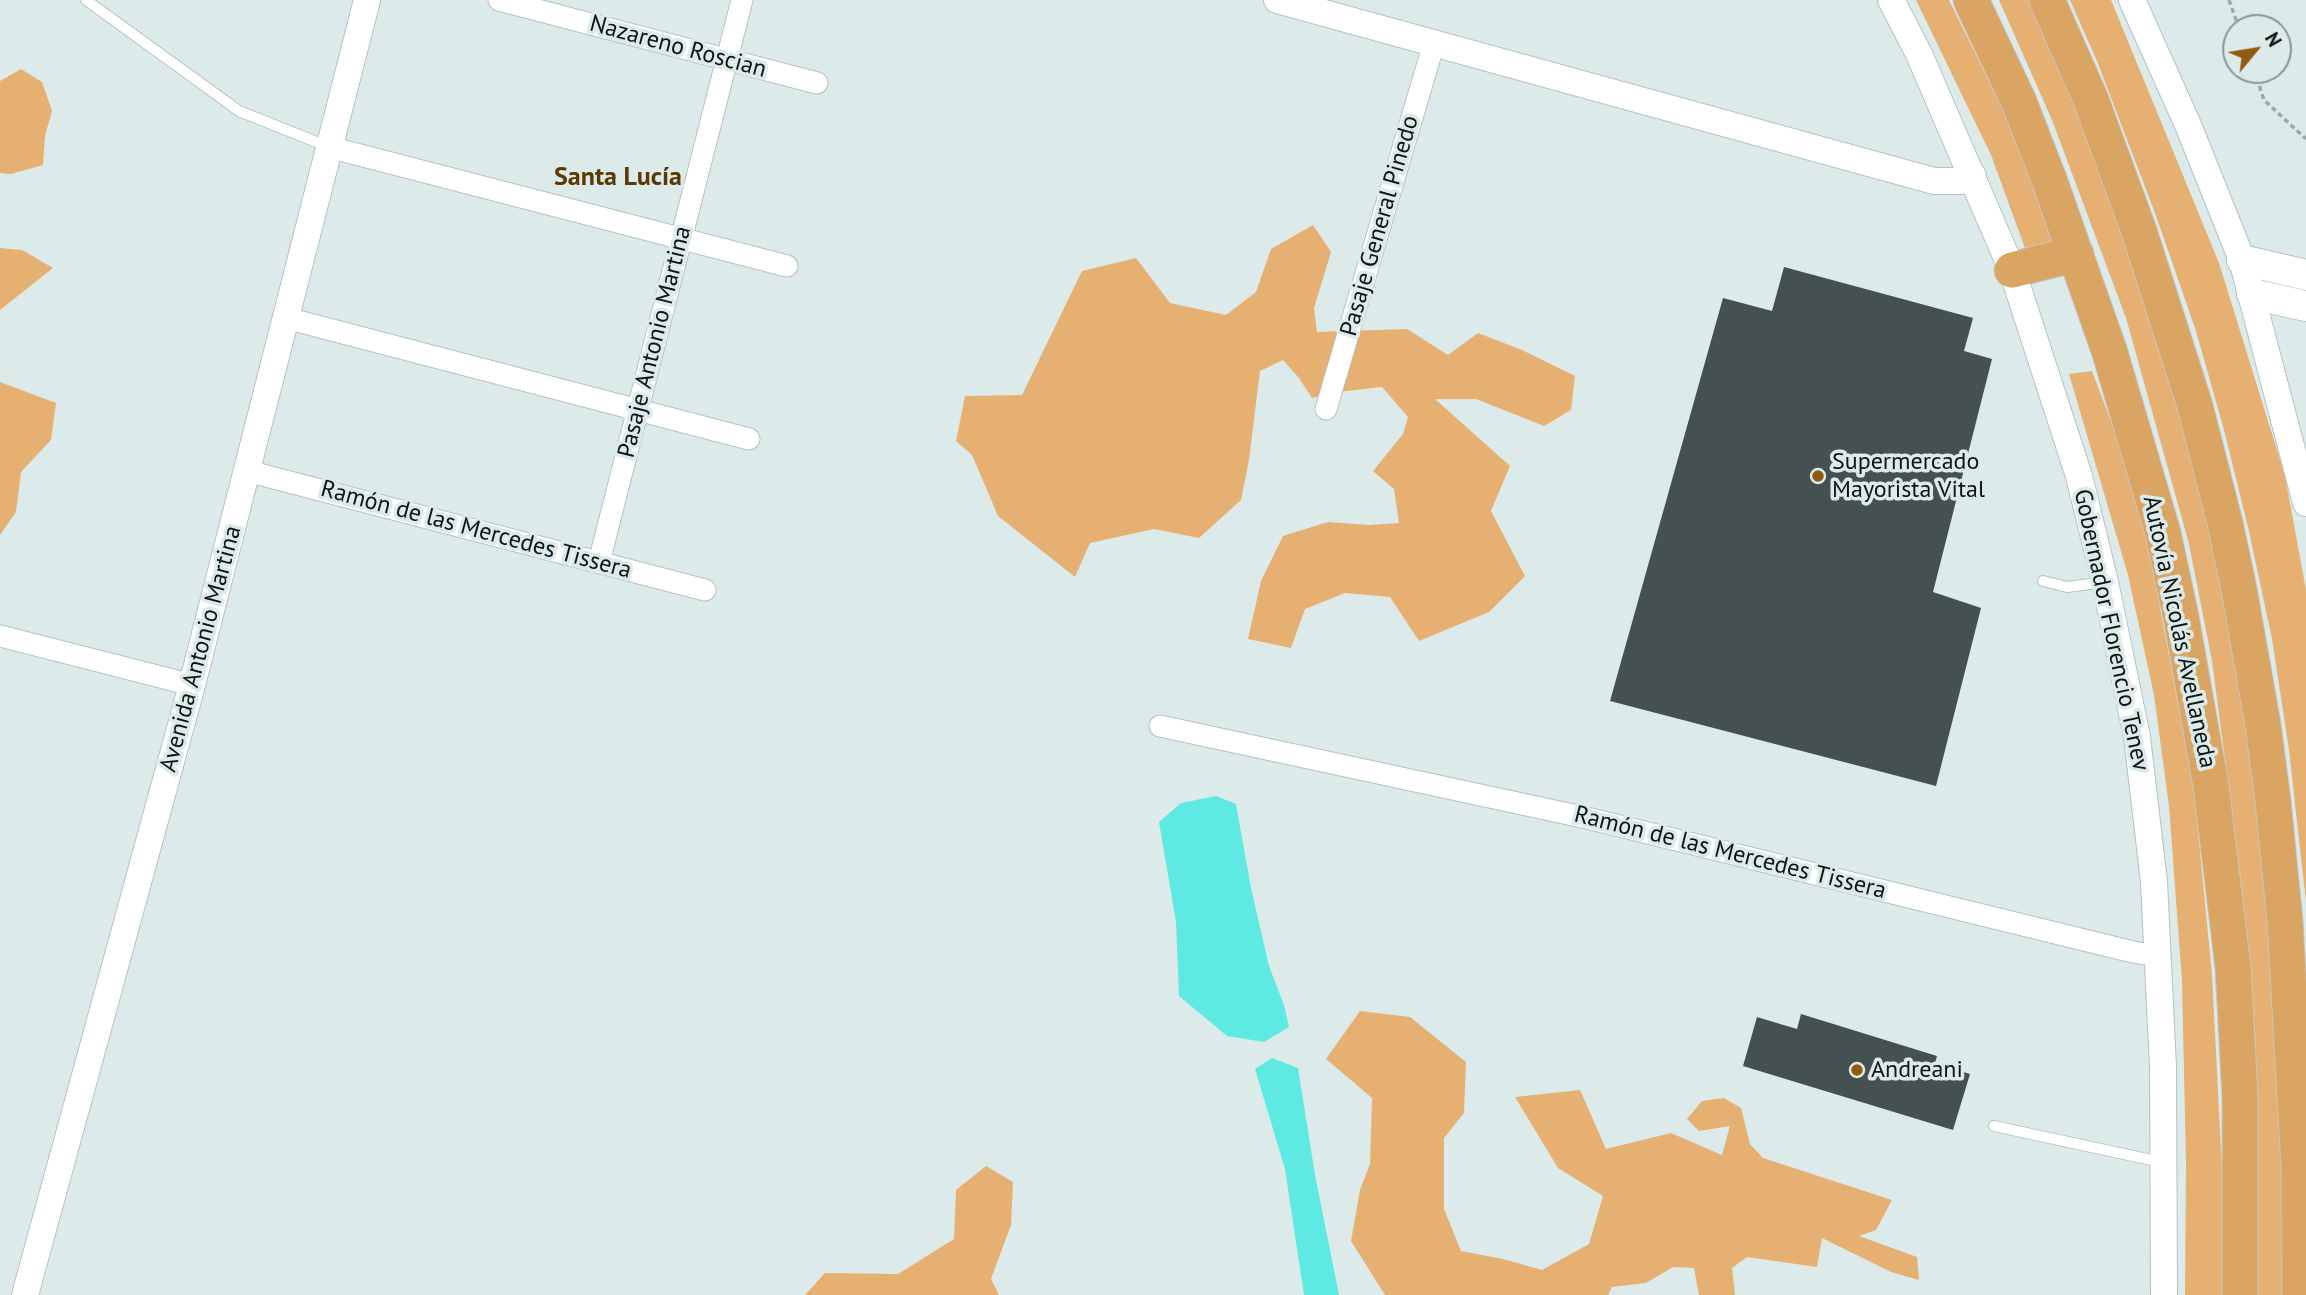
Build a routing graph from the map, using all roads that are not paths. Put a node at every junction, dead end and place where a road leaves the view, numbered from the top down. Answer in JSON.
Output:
{"nodes":[{"id":1,"x":86,"y":0,"type":"edge"},
{"id":2,"x":367,"y":0,"type":"edge"},
{"id":3,"x":499,"y":0,"type":"edge"},
{"id":4,"x":742,"y":0,"type":"edge"},
{"id":5,"x":1277,"y":0,"type":"edge"},
{"id":6,"x":1891,"y":0,"type":"edge"},
{"id":7,"x":1971,"y":0,"type":"edge"},
{"id":8,"x":2047,"y":0,"type":"edge"},
{"id":9,"x":2132,"y":0,"type":"edge"},
{"id":10,"x":1434,"y":43,"type":"junction"},
{"id":11,"x":727,"y":59,"type":"junction"},
{"id":12,"x":817,"y":83,"type":"dead end"},
{"id":13,"x":329,"y":147,"type":"junction"},
{"id":14,"x":1973,"y":176,"type":"junction"},
{"id":15,"x":681,"y":239,"type":"junction"},
{"id":16,"x":2076,"y":254,"type":"junction"},
{"id":17,"x":2242,"y":260,"type":"junction"},
{"id":18,"x":787,"y":266,"type":"dead end"},
{"id":19,"x":2012,"y":270,"type":"junction"},
{"id":20,"x":2306,"y":275,"type":"edge"},
{"id":21,"x":2252,"y":294,"type":"junction"},
{"id":22,"x":2303,"y":305,"type":"edge"},
{"id":23,"x":286,"y":318,"type":"junction"},
{"id":24,"x":1326,"y":409,"type":"dead end"},
{"id":25,"x":637,"y":410,"type":"junction"},
{"id":26,"x":749,"y":439,"type":"dead end"},
{"id":27,"x":247,"y":471,"type":"junction"},
{"id":28,"x":2306,"y":503,"type":"edge"},
{"id":29,"x":598,"y":562,"type":"junction"},
{"id":30,"x":2043,"y":581,"type":"dead end"},
{"id":31,"x":2105,"y":582,"type":"junction"},
{"id":32,"x":705,"y":590,"type":"dead end"},
{"id":33,"x":0,"y":636,"type":"edge"},
{"id":34,"x":192,"y":685,"type":"junction"},
{"id":35,"x":1160,"y":726,"type":"dead end"},
{"id":36,"x":2158,"y":956,"type":"junction"},
{"id":37,"x":1994,"y":1126,"type":"dead end"},
{"id":38,"x":2164,"y":1163,"type":"junction"},
{"id":39,"x":25,"y":1295,"type":"edge"},
{"id":40,"x":2164,"y":1295,"type":"edge"},
{"id":41,"x":2240,"y":1295,"type":"edge"},
{"id":42,"x":2300,"y":1295,"type":"edge"}],
"edges":[{"from":1,"to":13,"type":"lane"},
{"from":2,"to":13,"type":"street","name":"Avenida Antonio Martina"},
{"from":3,"to":11,"type":"street","name":"Nazareno Roscian"},
{"from":4,"to":11,"type":"street","name":"Pasaje Antonio Martina"},
{"from":5,"to":10,"type":"street"},
{"from":6,"to":14,"type":"street","name":"Gobernador Florencio Tenev"},
{"from":7,"to":16,"type":"highway","name":"Autovía Nicolás Avellaneda"},
{"from":8,"to":42,"type":"highway"},
{"from":9,"to":17,"type":"street"},
{"from":10,"to":14,"type":"street"},
{"from":10,"to":24,"type":"street","name":"Pasaje General Pinedo"},
{"from":11,"to":12,"type":"street","name":"Nazareno Roscian"},
{"from":11,"to":15,"type":"street","name":"Pasaje Antonio Martina"},
{"from":13,"to":15,"type":"street"},
{"from":13,"to":23,"type":"street","name":"Avenida Antonio Martina"},
{"from":14,"to":19,"type":"street","name":"Gobernador Florencio Tenev"},
{"from":15,"to":18,"type":"street"},
{"from":15,"to":25,"type":"street","name":"Pasaje Antonio Martina"},
{"from":16,"to":19,"type":"highway"},
{"from":16,"to":41,"type":"highway","name":"Autovía Nicolás Avellaneda"},
{"from":17,"to":20,"type":"main road"},
{"from":17,"to":21,"type":"street"},
{"from":19,"to":31,"type":"street","name":"Gobernador Florencio Tenev"},
{"from":21,"to":22,"type":"main road"},
{"from":21,"to":28,"type":"street"},
{"from":23,"to":25,"type":"street"},
{"from":23,"to":27,"type":"street","name":"Avenida Antonio Martina"},
{"from":25,"to":26,"type":"street"},
{"from":25,"to":29,"type":"street","name":"Pasaje Antonio Martina"},
{"from":27,"to":29,"type":"street","name":"Ramón de las Mercedes Tissera"},
{"from":27,"to":34,"type":"street","name":"Avenida Antonio Martina"},
{"from":29,"to":32,"type":"street","name":"Ramón de las Mercedes Tissera"},
{"from":30,"to":31,"type":"lane"},
{"from":31,"to":36,"type":"street","name":"Gobernador Florencio Tenev"},
{"from":33,"to":34,"type":"street"},
{"from":34,"to":39,"type":"street","name":"Avenida Antonio Martina"},
{"from":35,"to":36,"type":"street","name":"Ramón de las Mercedes Tissera"},
{"from":36,"to":38,"type":"street","name":"Gobernador Florencio Tenev"},
{"from":37,"to":38,"type":"lane"},
{"from":38,"to":40,"type":"street","name":"Gobernador Florencio Tenev"}]}
